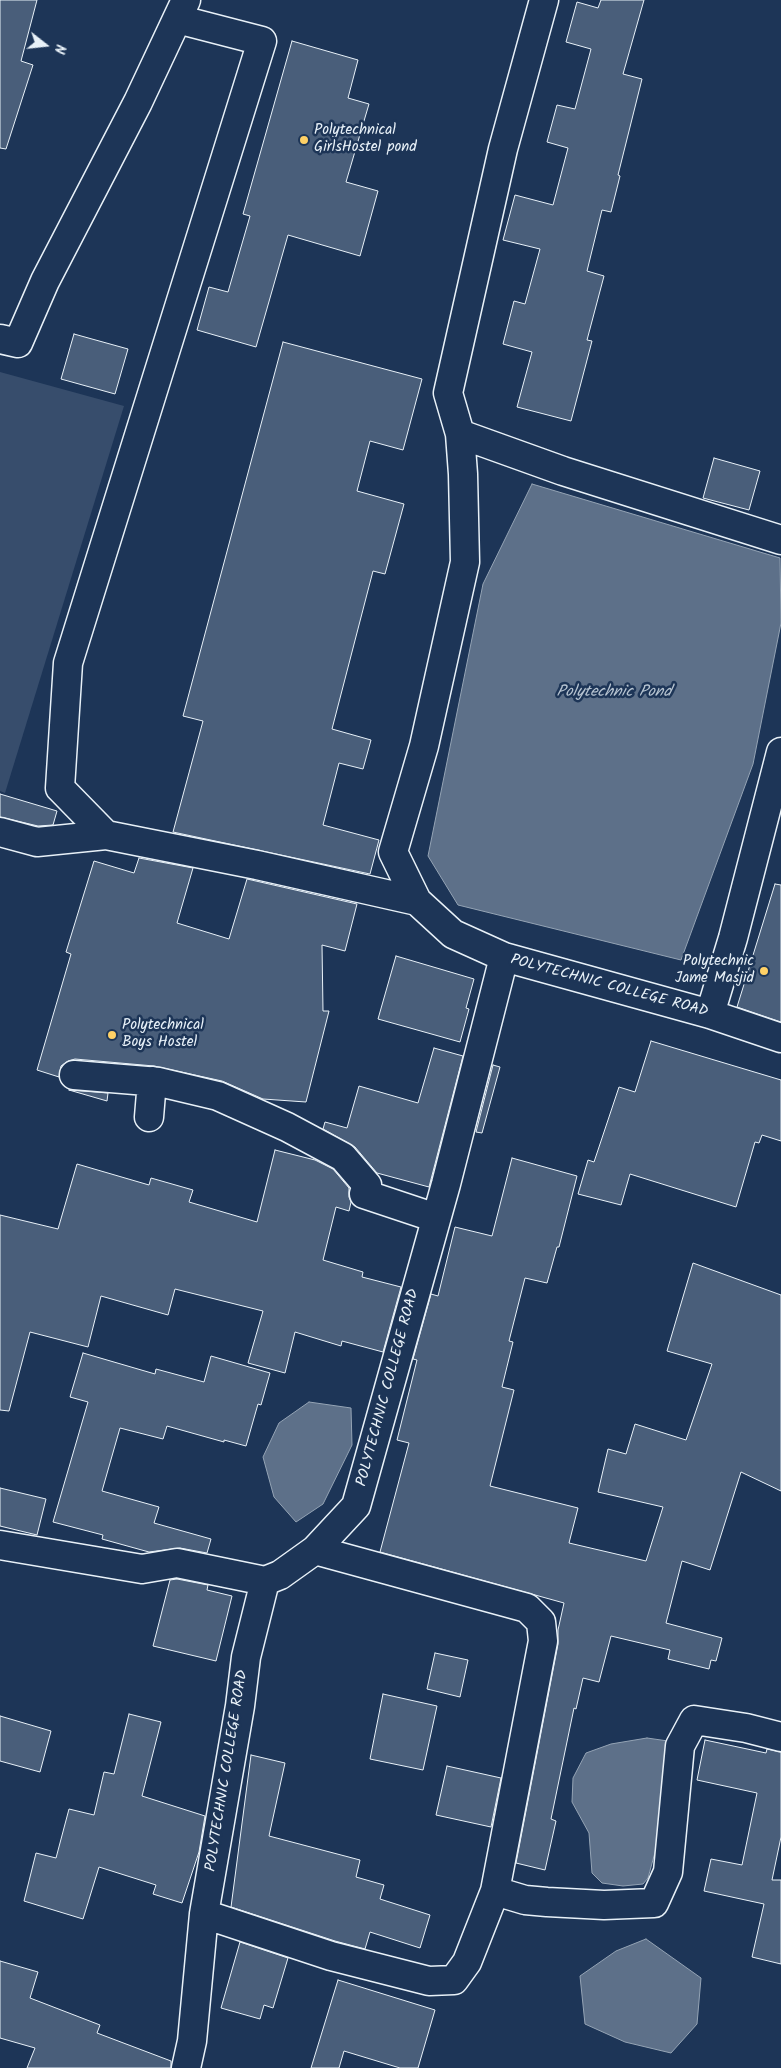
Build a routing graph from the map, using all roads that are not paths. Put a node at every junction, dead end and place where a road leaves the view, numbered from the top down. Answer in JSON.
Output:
{"nodes":[{"id":1,"x":544,"y":0,"type":"edge"},
{"id":2,"x":182,"y":9,"type":"edge"},
{"id":3,"x":0,"y":339,"type":"edge"},
{"id":4,"x":460,"y":434,"type":"junction"},
{"id":5,"x":781,"y":540,"type":"edge"},
{"id":6,"x":781,"y":752,"type":"edge"},
{"id":7,"x":0,"y":832,"type":"edge"},
{"id":8,"x":106,"y":835,"type":"junction"},
{"id":9,"x":417,"y":901,"type":"junction"},
{"id":10,"x":504,"y":957,"type":"junction"},
{"id":11,"x":710,"y":1014,"type":"junction"},
{"id":12,"x":781,"y":1038,"type":"edge"},
{"id":13,"x":74,"y":1075,"type":"dead end"},
{"id":14,"x":152,"y":1081,"type":"junction"},
{"id":15,"x":149,"y":1117,"type":"dead end"},
{"id":16,"x":436,"y":1218,"type":"junction"},
{"id":17,"x":0,"y":1545,"type":"edge"},
{"id":18,"x":315,"y":1550,"type":"junction"},
{"id":19,"x":265,"y":1581,"type":"junction"},
{"id":20,"x":781,"y":1737,"type":"edge"},
{"id":21,"x":495,"y":1891,"type":"junction"},
{"id":22,"x":204,"y":1914,"type":"junction"},
{"id":23,"x":186,"y":2068,"type":"edge"}],
"edges":[{"from":1,"to":4,"type":"street"},
{"from":2,"to":3,"type":"street"},
{"from":2,"to":8,"type":"street"},
{"from":4,"to":5,"type":"street"},
{"from":4,"to":9,"type":"street"},
{"from":6,"to":11,"type":"street"},
{"from":7,"to":8,"type":"street"},
{"from":8,"to":9,"type":"street"},
{"from":9,"to":10,"type":"street"},
{"from":10,"to":11,"type":"street","name":"POLYTECHNIC COLLEGE ROAD"},
{"from":10,"to":16,"type":"street","name":"POLYTECHNIC COLLEGE ROAD"},
{"from":11,"to":12,"type":"street","name":"POLYTECHNIC COLLEGE ROAD"},
{"from":13,"to":14,"type":"street"},
{"from":14,"to":15,"type":"street"},
{"from":14,"to":16,"type":"street"},
{"from":16,"to":18,"type":"street","name":"POLYTECHNIC COLLEGE ROAD"},
{"from":17,"to":19,"type":"street"},
{"from":18,"to":19,"type":"street","name":"POLYTECHNIC COLLEGE ROAD"},
{"from":18,"to":21,"type":"street"},
{"from":19,"to":22,"type":"street","name":"POLYTECHNIC COLLEGE ROAD"},
{"from":20,"to":21,"type":"street"},
{"from":21,"to":22,"type":"street"},
{"from":22,"to":23,"type":"street","name":"POLYTECHNIC COLLEGE ROAD"}]}
